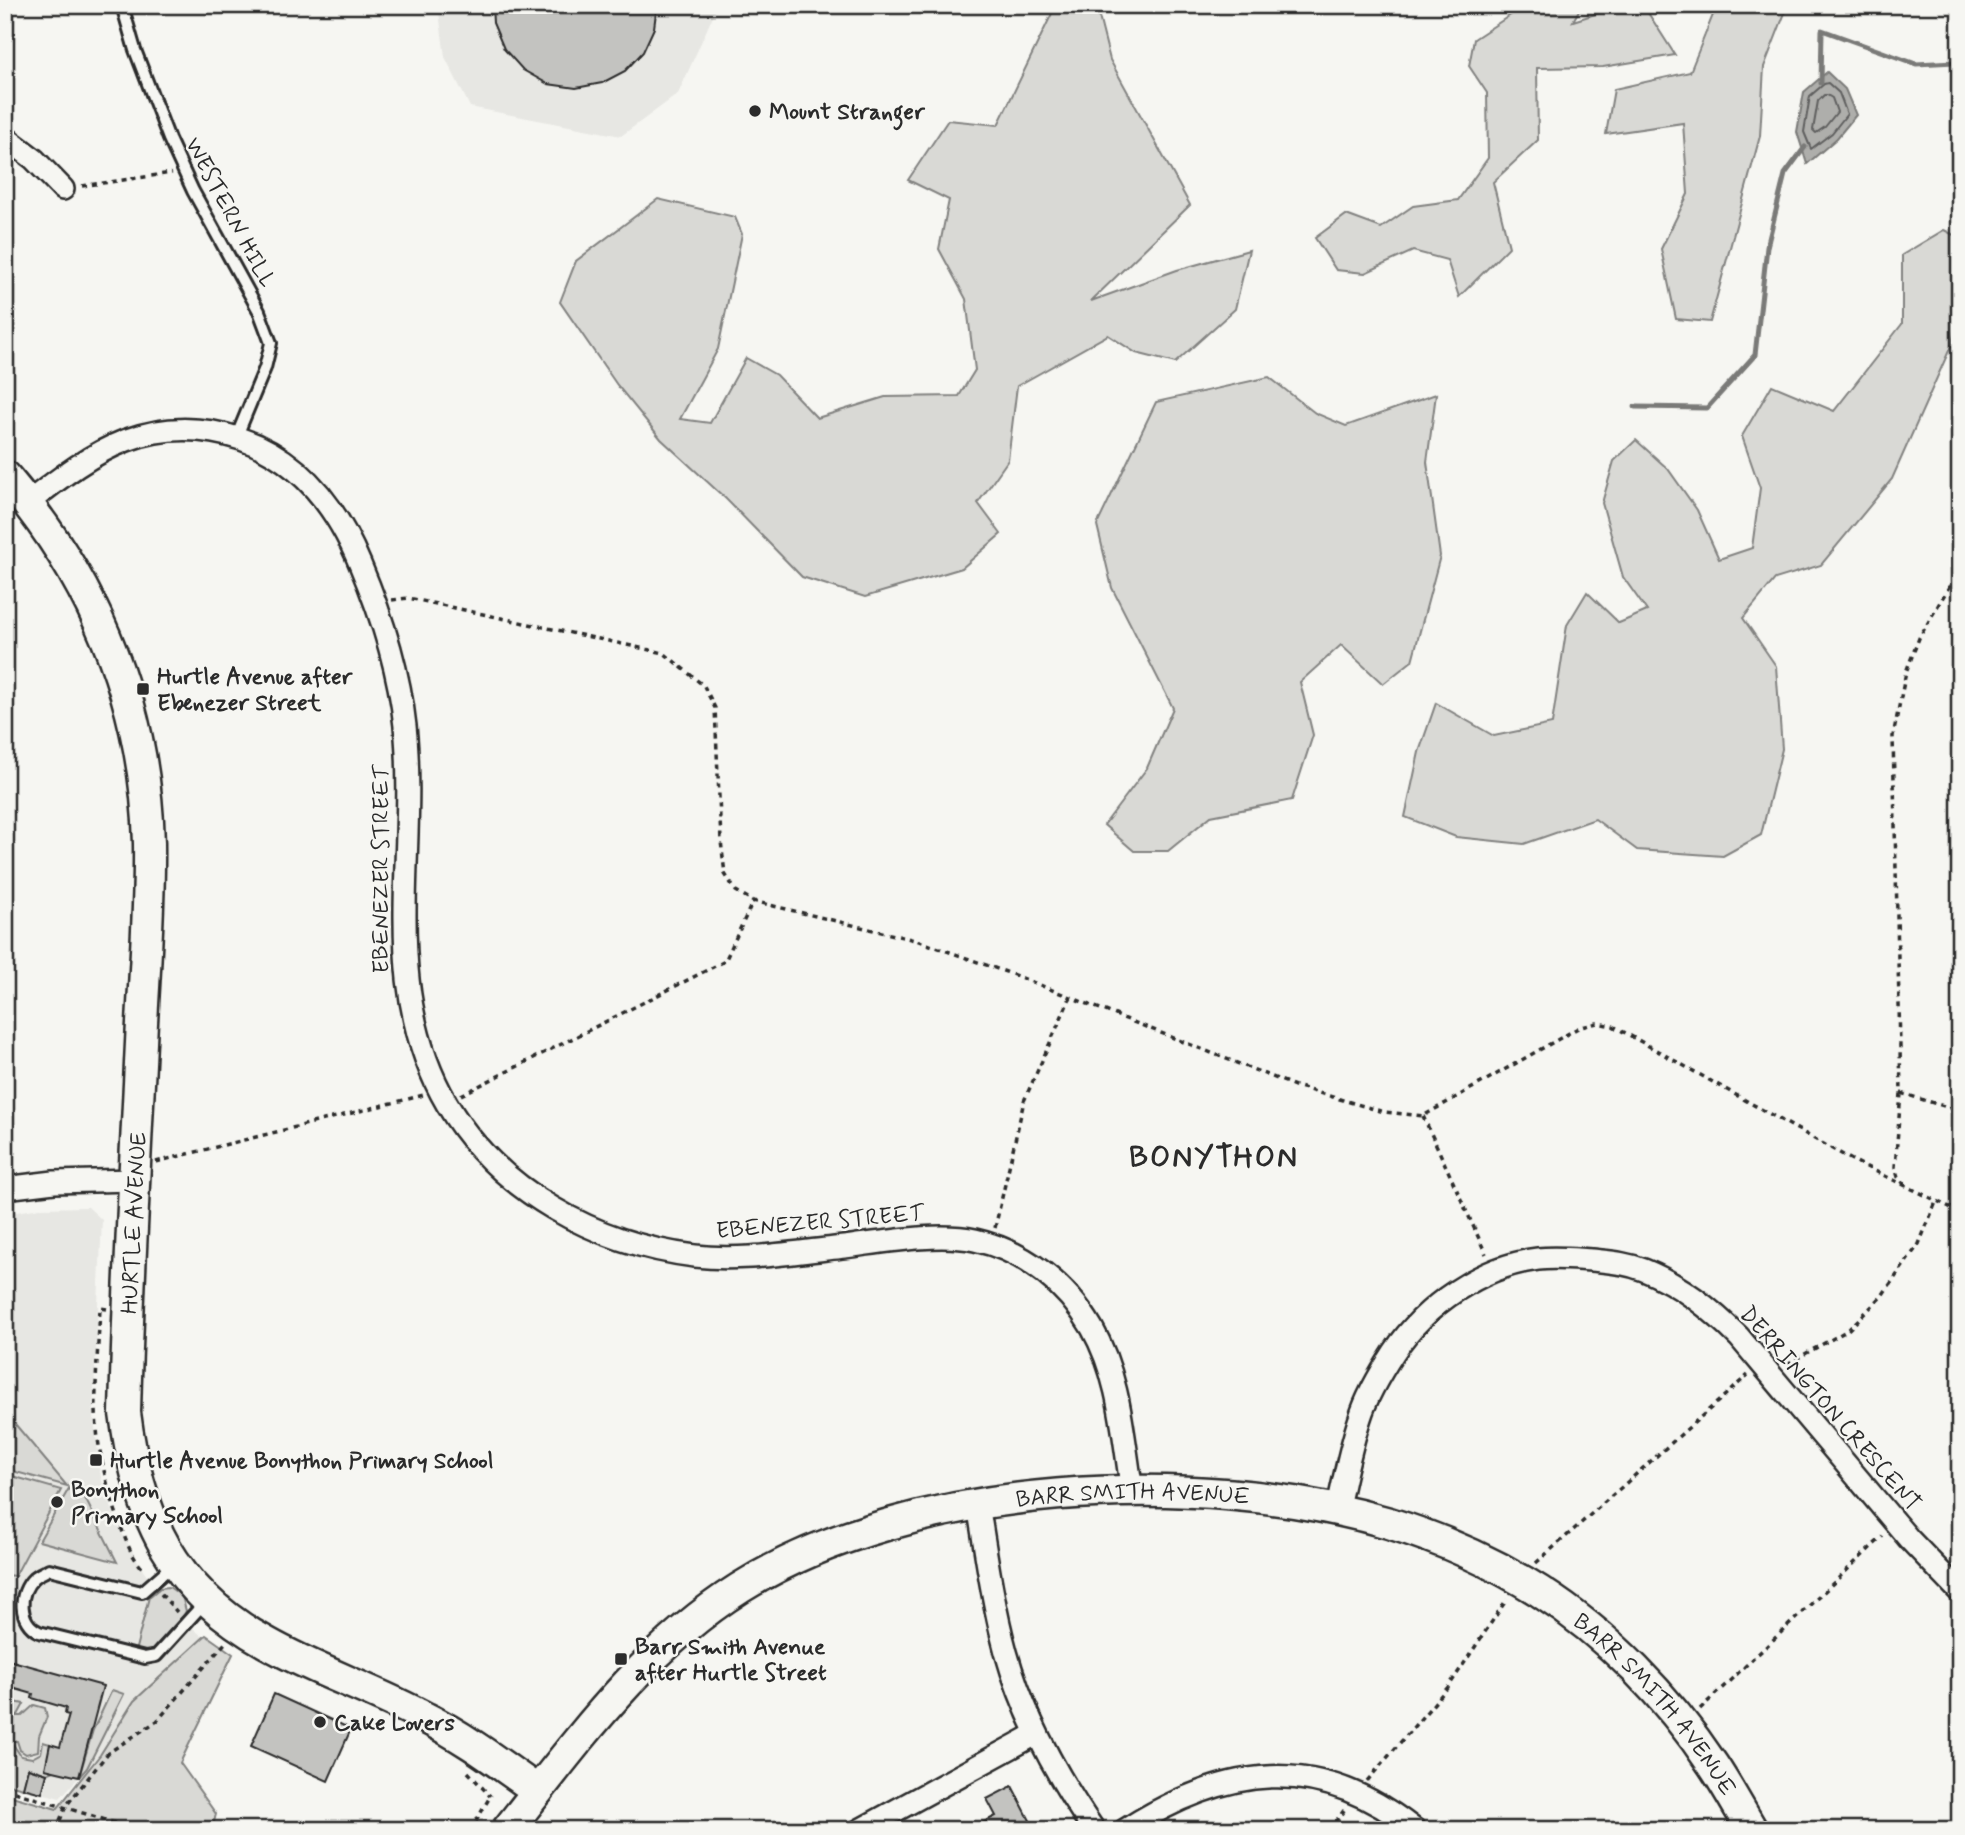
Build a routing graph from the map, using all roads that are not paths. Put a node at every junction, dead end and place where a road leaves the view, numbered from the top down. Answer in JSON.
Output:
{"nodes":[{"id":1,"x":122,"y":5,"type":"edge"},
{"id":2,"x":5,"y":137,"type":"edge"},
{"id":3,"x":63,"y":189,"type":"road end"},
{"id":4,"x":236,"y":438,"type":"junction"},
{"id":5,"x":5,"y":476,"type":"edge"},
{"id":6,"x":28,"y":503,"type":"junction"},
{"id":7,"x":143,"y":1172,"type":"junction"},
{"id":8,"x":5,"y":1188,"type":"edge"},
{"id":9,"x":1132,"y":1491,"type":"junction"},
{"id":10,"x":978,"y":1504,"type":"junction"},
{"id":11,"x":1336,"y":1511,"type":"junction"},
{"id":12,"x":175,"y":1562,"type":"junction"},
{"id":13,"x":1960,"y":1592,"type":"edge"},
{"id":14,"x":208,"y":1599,"type":"junction"},
{"id":15,"x":1036,"y":1734,"type":"junction"},
{"id":16,"x":537,"y":1791,"type":"junction"},
{"id":17,"x":507,"y":1830,"type":"edge"},
{"id":18,"x":860,"y":1830,"type":"edge"},
{"id":19,"x":1094,"y":1830,"type":"edge"},
{"id":20,"x":1125,"y":1830,"type":"edge"},
{"id":21,"x":1415,"y":1830,"type":"edge"},
{"id":22,"x":1752,"y":1830,"type":"edge"}],
"edges":[{"from":1,"to":4,"type":"lane","name":"WESTERN HILL"},
{"from":2,"to":3,"type":"street"},
{"from":4,"to":6,"type":"street","name":"EBENEZER STREET"},
{"from":4,"to":9,"type":"street","name":"EBENEZER STREET"},
{"from":5,"to":6,"type":"street","name":"HURTLE AVENUE"},
{"from":6,"to":7,"type":"street","name":"HURTLE AVENUE"},
{"from":7,"to":8,"type":"street"},
{"from":7,"to":12,"type":"street","name":"HURTLE AVENUE"},
{"from":9,"to":10,"type":"street","name":"BARR SMITH AVENUE"},
{"from":9,"to":11,"type":"street","name":"BARR SMITH AVENUE"},
{"from":10,"to":15,"type":"street"},
{"from":10,"to":16,"type":"street","name":"BARR SMITH AVENUE"},
{"from":11,"to":13,"type":"street","name":"DERRINGTON CRESCENT"},
{"from":11,"to":22,"type":"street","name":"BARR SMITH AVENUE"},
{"from":12,"to":14,"type":"street","name":"HURTLE AVENUE"},
{"from":12,"to":14,"type":"lane"},
{"from":14,"to":16,"type":"street","name":"HURTLE AVENUE"},
{"from":15,"to":18,"type":"street"},
{"from":15,"to":19,"type":"street"},
{"from":16,"to":17,"type":"street","name":"BARR SMITH AVENUE"},
{"from":20,"to":21,"type":"street"}]}
